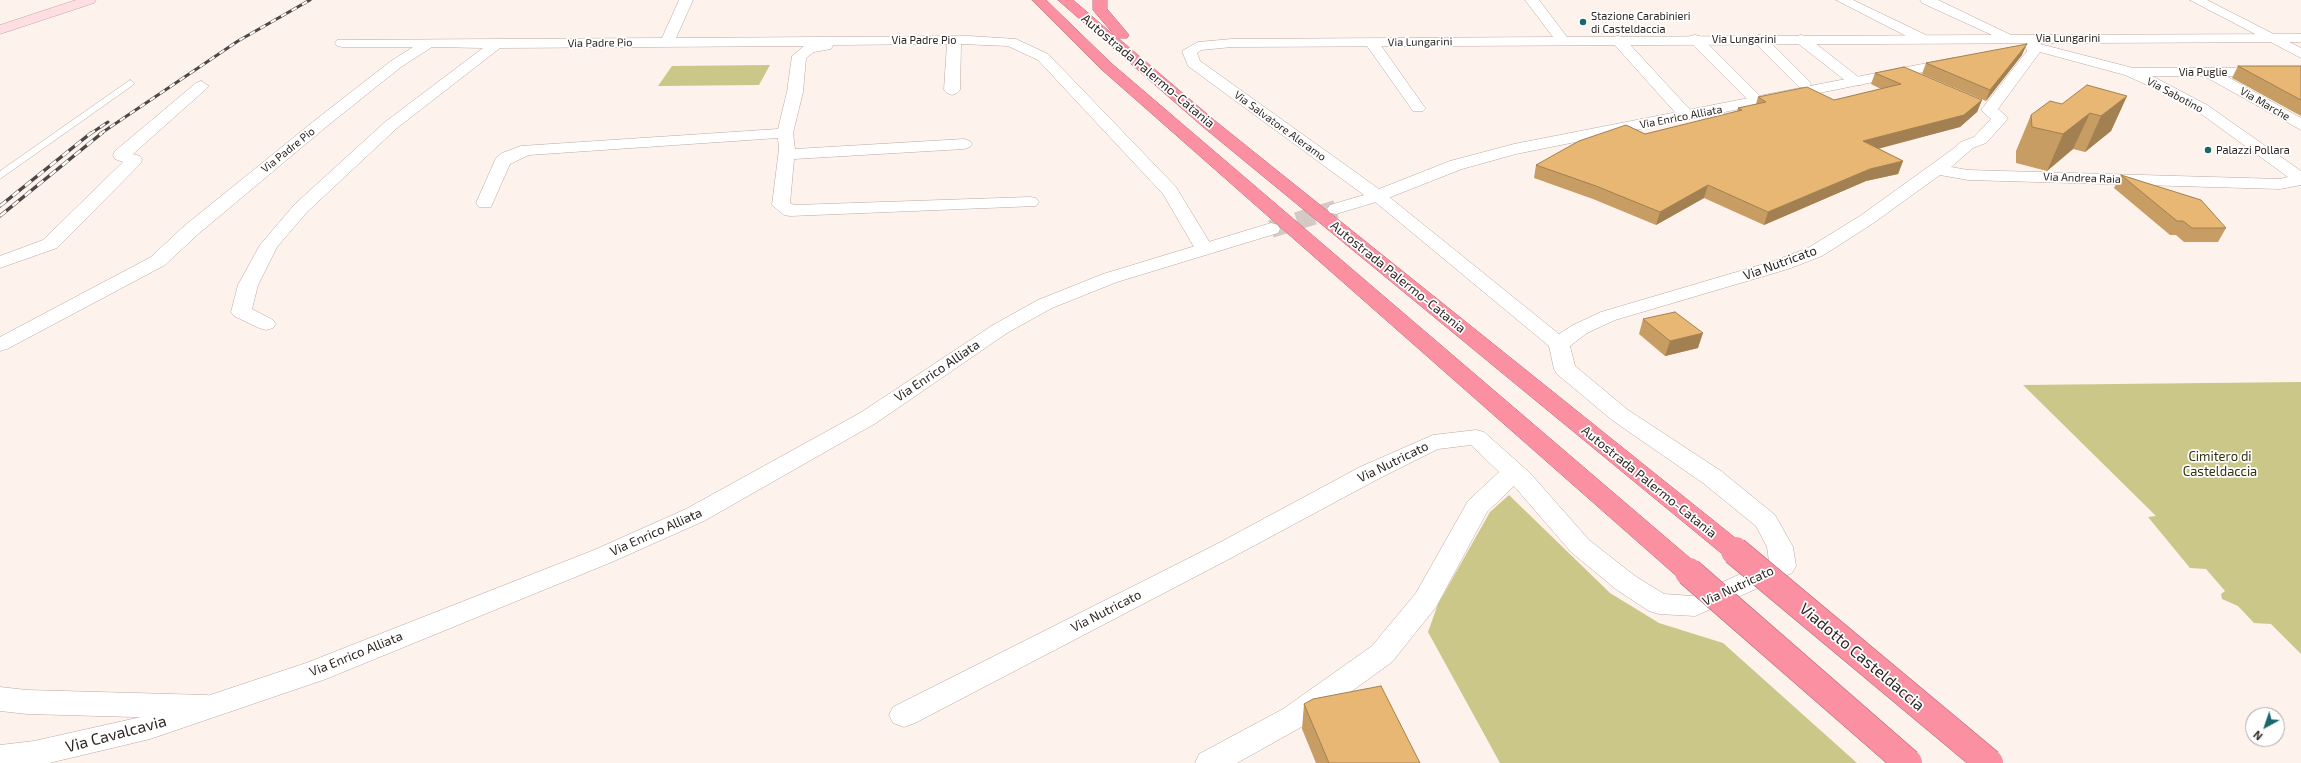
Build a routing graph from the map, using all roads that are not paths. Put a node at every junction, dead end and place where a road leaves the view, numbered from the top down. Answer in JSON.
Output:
{"nodes":[{"id":1,"x":89,"y":0,"type":"edge"},
{"id":2,"x":683,"y":0,"type":"edge"},
{"id":3,"x":1026,"y":0,"type":"edge"},
{"id":4,"x":1039,"y":0,"type":"edge"},
{"id":5,"x":1065,"y":0,"type":"edge"},
{"id":6,"x":1100,"y":0,"type":"edge"},
{"id":7,"x":1532,"y":0,"type":"edge"},
{"id":8,"x":1843,"y":0,"type":"edge"},
{"id":9,"x":1927,"y":0,"type":"edge"},
{"id":10,"x":2197,"y":0,"type":"edge"},
{"id":11,"x":0,"y":30,"type":"edge"},
{"id":12,"x":1921,"y":38,"type":"junction"},
{"id":13,"x":2010,"y":38,"type":"junction"},
{"id":14,"x":2058,"y":38,"type":"junction"},
{"id":15,"x":2270,"y":38,"type":"junction"},
{"id":16,"x":2301,"y":38,"type":"edge"},
{"id":17,"x":1759,"y":39,"type":"junction"},
{"id":18,"x":1801,"y":39,"type":"junction"},
{"id":19,"x":1562,"y":40,"type":"junction"},
{"id":20,"x":1618,"y":40,"type":"junction"},
{"id":21,"x":1695,"y":40,"type":"junction"},
{"id":22,"x":667,"y":42,"type":"junction"},
{"id":23,"x":1011,"y":42,"type":"junction"},
{"id":24,"x":1372,"y":42,"type":"junction"},
{"id":25,"x":342,"y":43,"type":"dead end"},
{"id":26,"x":429,"y":43,"type":"junction"},
{"id":27,"x":497,"y":44,"type":"junction"},
{"id":28,"x":954,"y":45,"type":"junction"},
{"id":29,"x":2032,"y":46,"type":"junction"},
{"id":30,"x":1189,"y":51,"type":"joint"},
{"id":31,"x":1992,"y":54,"type":"edge"},
{"id":32,"x":2301,"y":54,"type":"edge"},
{"id":33,"x":1970,"y":59,"type":"edge"},
{"id":34,"x":2130,"y":72,"type":"junction"},
{"id":35,"x":2208,"y":72,"type":"junction"},
{"id":36,"x":2274,"y":72,"type":"junction"},
{"id":37,"x":2301,"y":72,"type":"edge"},
{"id":38,"x":1903,"y":73,"type":"junction"},
{"id":39,"x":1856,"y":82,"type":"junction"},
{"id":40,"x":1925,"y":82,"type":"edge"},
{"id":41,"x":130,"y":83,"type":"dead end"},
{"id":42,"x":1804,"y":84,"type":"dead end"},
{"id":43,"x":201,"y":86,"type":"dead end"},
{"id":44,"x":2301,"y":87,"type":"edge"},
{"id":45,"x":952,"y":90,"type":"dead end"},
{"id":46,"x":1758,"y":102,"type":"junction"},
{"id":47,"x":2255,"y":107,"type":"dead end"},
{"id":48,"x":2271,"y":107,"type":"junction"},
{"id":49,"x":2301,"y":107,"type":"edge"},
{"id":50,"x":1418,"y":108,"type":"dead end"},
{"id":51,"x":1688,"y":116,"type":"junction"},
{"id":52,"x":1208,"y":122,"type":"junction"},
{"id":53,"x":2301,"y":124,"type":"edge"},
{"id":54,"x":785,"y":133,"type":"junction"},
{"id":55,"x":964,"y":144,"type":"dead end"},
{"id":56,"x":787,"y":154,"type":"junction"},
{"id":57,"x":1936,"y":169,"type":"junction"},
{"id":58,"x":0,"y":176,"type":"edge"},
{"id":59,"x":2301,"y":180,"type":"edge"},
{"id":60,"x":1246,"y":189,"type":"junction"},
{"id":61,"x":1377,"y":196,"type":"junction"},
{"id":62,"x":1030,"y":202,"type":"dead end"},
{"id":63,"x":485,"y":203,"type":"dead end"},
{"id":64,"x":1336,"y":209,"type":"tunnel mouth"},
{"id":65,"x":1271,"y":229,"type":"tunnel mouth"},
{"id":66,"x":1204,"y":248,"type":"junction"},
{"id":67,"x":0,"y":262,"type":"edge"},
{"id":68,"x":266,"y":324,"type":"dead end"},
{"id":69,"x":1559,"y":344,"type":"junction"},
{"id":70,"x":0,"y":345,"type":"edge"},
{"id":71,"x":1514,"y":472,"type":"junction"},
{"id":72,"x":1734,"y":551,"type":"joint"},
{"id":73,"x":0,"y":699,"type":"edge"},
{"id":74,"x":208,"y":707,"type":"junction"},
{"id":75,"x":904,"y":715,"type":"dead end"},
{"id":76,"x":0,"y":758,"type":"edge"},
{"id":77,"x":1210,"y":763,"type":"edge"},
{"id":78,"x":1908,"y":763,"type":"edge"},
{"id":79,"x":1989,"y":763,"type":"edge"}],
"edges":[{"from":1,"to":11,"type":"main road"},
{"from":2,"to":22,"type":"street"},
{"from":3,"to":60,"type":"highway"},
{"from":4,"to":60,"type":"highway","name":"Autostrada Palermo-Catania"},
{"from":5,"to":52,"type":"highway","name":"Autostrada Palermo-Catania"},
{"from":6,"to":52,"type":"highway"},
{"from":7,"to":19,"type":"street"},
{"from":8,"to":12,"type":"street"},
{"from":9,"to":13,"type":"street","name":"Via Sabotino"},
{"from":10,"to":15,"type":"street"},
{"from":12,"to":13,"type":"street","name":"Via Lungarini"},
{"from":12,"to":18,"type":"street","name":"Via Lungarini"},
{"from":13,"to":14,"type":"street","name":"Via Lungarini"},
{"from":13,"to":29,"type":"street","name":"Via Sabotino"},
{"from":14,"to":15,"type":"street","name":"Via Lungarini"},
{"from":14,"to":29,"type":"street"},
{"from":15,"to":16,"type":"street","name":"Via Lungarini"},
{"from":15,"to":32,"type":"street"},
{"from":17,"to":18,"type":"street","name":"Via Lungarini"},
{"from":17,"to":21,"type":"street","name":"Via Lungarini"},
{"from":17,"to":42,"type":"street"},
{"from":18,"to":39,"type":"street"},
{"from":19,"to":20,"type":"street","name":"Via Lungarini"},
{"from":19,"to":24,"type":"street","name":"Via Lungarini"},
{"from":20,"to":21,"type":"street","name":"Via Lungarini"},
{"from":20,"to":51,"type":"street"},
{"from":21,"to":46,"type":"street"},
{"from":22,"to":23,"type":"street","name":"Via Padre Pio"},
{"from":22,"to":27,"type":"street","name":"Via Padre Pio"},
{"from":23,"to":28,"type":"street"},
{"from":23,"to":66,"type":"street","name":"Via Padre Pio"},
{"from":24,"to":30,"type":"street","name":"Via Lungarini"},
{"from":24,"to":50,"type":"street"},
{"from":25,"to":26,"type":"street"},
{"from":26,"to":27,"type":"street","name":"Via Padre Pio"},
{"from":26,"to":70,"type":"street","name":"Via Padre Pio"},
{"from":27,"to":68,"type":"street"},
{"from":28,"to":45,"type":"street"},
{"from":28,"to":54,"type":"street"},
{"from":29,"to":31,"type":"street"},
{"from":29,"to":34,"type":"street","name":"Via Sabotino"},
{"from":29,"to":57,"type":"street","name":"Via Nutricato"},
{"from":30,"to":61,"type":"street","name":"Via Salvatore Aleramo"},
{"from":33,"to":38,"type":"street","name":"Via Enrico Alliata"},
{"from":34,"to":35,"type":"street","name":"Via Puglie"},
{"from":34,"to":59,"type":"street","name":"Via Sabotino"},
{"from":35,"to":36,"type":"street","name":"Via Puglie"},
{"from":35,"to":48,"type":"street","name":"Via Marche"},
{"from":36,"to":37,"type":"street","name":"Via Puglie"},
{"from":36,"to":44,"type":"street"},
{"from":38,"to":39,"type":"street","name":"Via Enrico Alliata"},
{"from":38,"to":40,"type":"street"},
{"from":39,"to":46,"type":"street","name":"Via Enrico Alliata"},
{"from":41,"to":58,"type":"lane"},
{"from":43,"to":67,"type":"street"},
{"from":46,"to":51,"type":"street","name":"Via Enrico Alliata"},
{"from":47,"to":48,"type":"street"},
{"from":48,"to":49,"type":"street"},
{"from":48,"to":53,"type":"street","name":"Via Marche"},
{"from":51,"to":61,"type":"street","name":"Via Enrico Alliata"},
{"from":52,"to":72,"type":"highway","name":"Autostrada Palermo-Catania"},
{"from":54,"to":56,"type":"street"},
{"from":54,"to":63,"type":"street"},
{"from":55,"to":56,"type":"street"},
{"from":56,"to":62,"type":"street"},
{"from":57,"to":59,"type":"street","name":"Via Andrea Raia"},
{"from":57,"to":69,"type":"street","name":"Via Nutricato"},
{"from":60,"to":78,"type":"highway","name":"Autostrada Palermo-Catania","bridge":true},
{"from":61,"to":64,"type":"street","name":"Via Enrico Alliata"},
{"from":61,"to":69,"type":"street","name":"Via Salvatore Aleramo"},
{"from":65,"to":66,"type":"street","name":"Via Enrico Alliata"},
{"from":66,"to":74,"type":"street","name":"Via Enrico Alliata"},
{"from":69,"to":71,"type":"street","name":"Via Nutricato"},
{"from":71,"to":75,"type":"street","name":"Via Nutricato"},
{"from":71,"to":77,"type":"street"},
{"from":72,"to":79,"type":"highway","name":"Viadotto Casteldaccia","bridge":true},
{"from":73,"to":74,"type":"street","name":"Via Enrico Alliata"},
{"from":74,"to":76,"type":"street","name":"Via Cavalcavia"}]}
